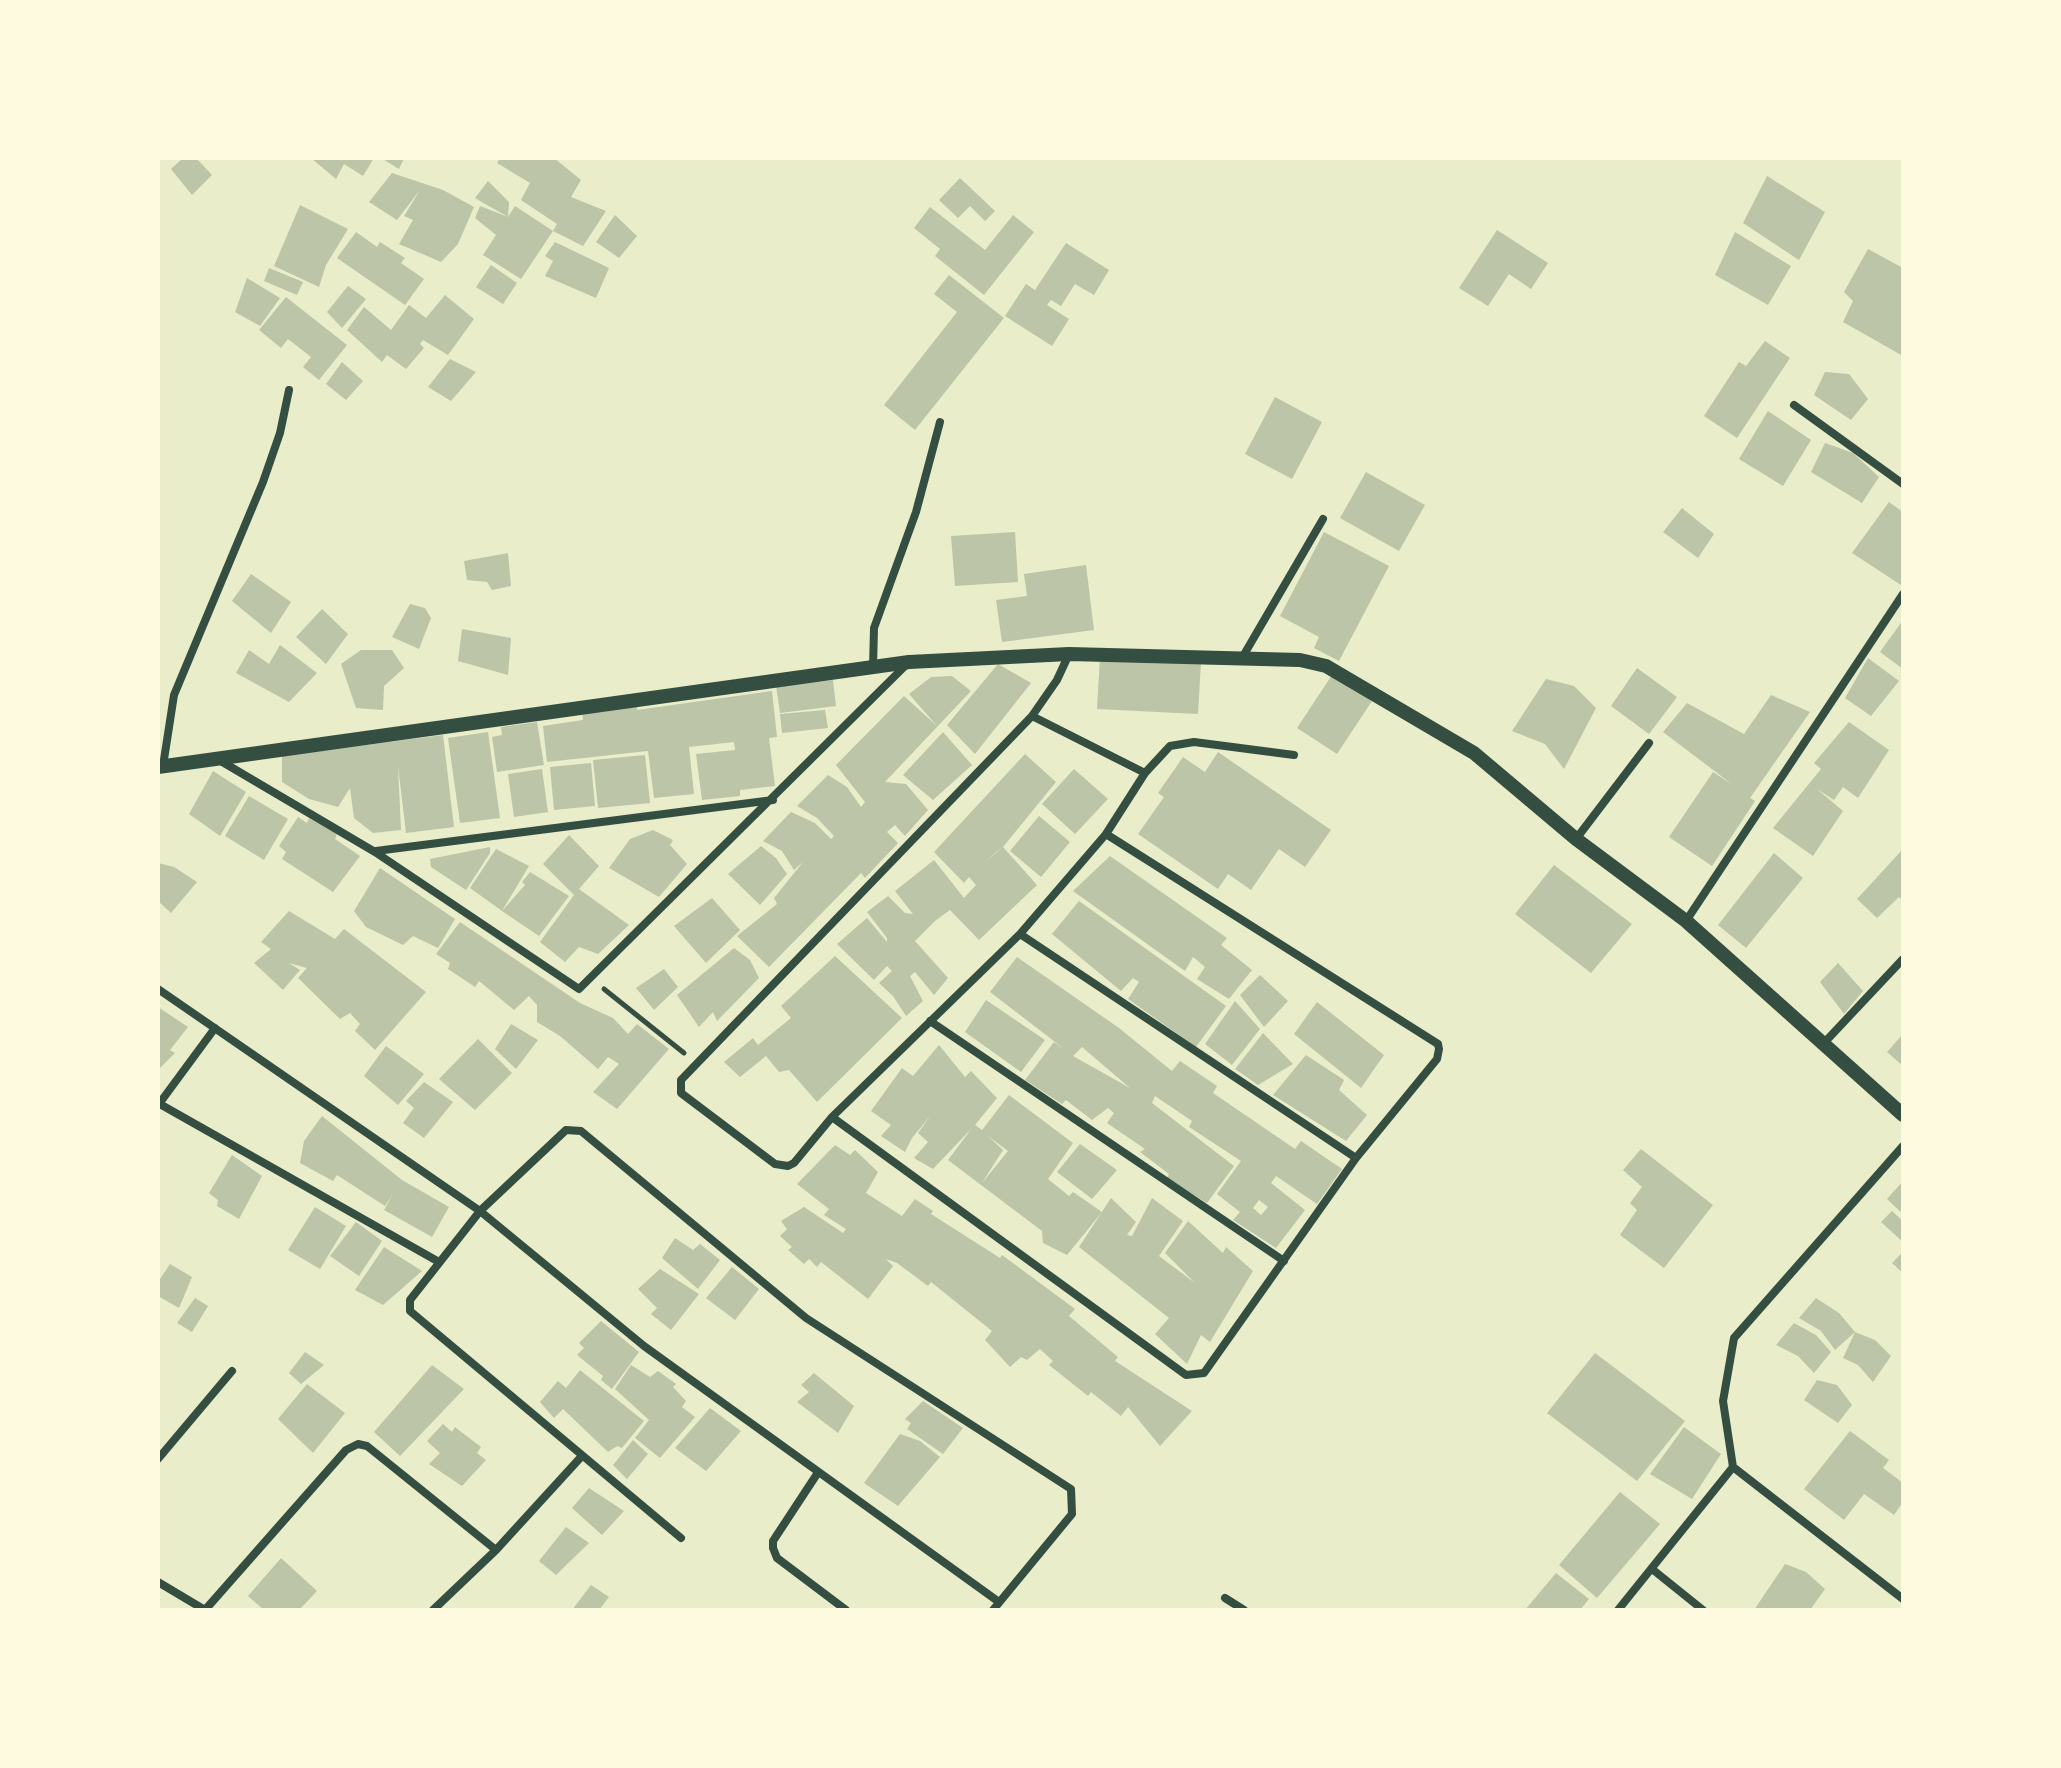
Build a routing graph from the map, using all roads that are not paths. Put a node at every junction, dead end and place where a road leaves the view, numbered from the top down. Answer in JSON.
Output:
{"nodes":[{"id":1,"x":289,"y":390,"type":"dead end"},
{"id":2,"x":1794,"y":405,"type":"dead end"},
{"id":3,"x":940,"y":422,"type":"dead end"},
{"id":4,"x":1903,"y":484,"type":"edge"},
{"id":5,"x":1323,"y":519,"type":"dead end"},
{"id":6,"x":1903,"y":594,"type":"edge"},
{"id":7,"x":1069,"y":654,"type":"junction"},
{"id":8,"x":1242,"y":658,"type":"junction"},
{"id":9,"x":909,"y":662,"type":"junction"},
{"id":10,"x":873,"y":668,"type":"junction"},
{"id":11,"x":1032,"y":716,"type":"junction"},
{"id":12,"x":1649,"y":743,"type":"dead end"},
{"id":13,"x":1294,"y":755,"type":"dead end"},
{"id":14,"x":218,"y":760,"type":"junction"},
{"id":15,"x":161,"y":766,"type":"edge"},
{"id":16,"x":1145,"y":773,"type":"junction"},
{"id":17,"x":773,"y":800,"type":"junction"},
{"id":18,"x":1106,"y":834,"type":"junction"},
{"id":19,"x":1576,"y":839,"type":"junction"},
{"id":20,"x":375,"y":852,"type":"junction"},
{"id":21,"x":1686,"y":921,"type":"junction"},
{"id":22,"x":1020,"y":934,"type":"junction"},
{"id":23,"x":1903,"y":959,"type":"edge"},
{"id":24,"x":158,"y":989,"type":"edge"},
{"id":25,"x":930,"y":1021,"type":"junction"},
{"id":26,"x":215,"y":1028,"type":"junction"},
{"id":27,"x":1824,"y":1043,"type":"junction"},
{"id":28,"x":158,"y":1104,"type":"edge"},
{"id":29,"x":1903,"y":1115,"type":"edge"},
{"id":30,"x":832,"y":1117,"type":"junction"},
{"id":31,"x":1903,"y":1146,"type":"edge"},
{"id":32,"x":1356,"y":1158,"type":"junction"},
{"id":33,"x":480,"y":1211,"type":"junction"},
{"id":34,"x":1284,"y":1261,"type":"junction"},
{"id":35,"x":439,"y":1262,"type":"junction"},
{"id":36,"x":232,"y":1371,"type":"dead end"},
{"id":37,"x":581,"y":1457,"type":"junction"},
{"id":38,"x":158,"y":1459,"type":"edge"},
{"id":39,"x":1733,"y":1467,"type":"junction"},
{"id":40,"x":817,"y":1474,"type":"junction"},
{"id":41,"x":681,"y":1538,"type":"dead end"},
{"id":42,"x":496,"y":1550,"type":"junction"},
{"id":43,"x":1652,"y":1569,"type":"junction"},
{"id":44,"x":158,"y":1582,"type":"edge"},
{"id":45,"x":1225,"y":1598,"type":"dead end"},
{"id":46,"x":1903,"y":1599,"type":"edge"},
{"id":47,"x":999,"y":1602,"type":"junction"},
{"id":48,"x":205,"y":1610,"type":"edge"},
{"id":49,"x":433,"y":1610,"type":"edge"},
{"id":50,"x":846,"y":1610,"type":"edge"},
{"id":51,"x":993,"y":1610,"type":"edge"},
{"id":52,"x":1244,"y":1610,"type":"edge"},
{"id":53,"x":1618,"y":1610,"type":"edge"},
{"id":54,"x":1703,"y":1610,"type":"edge"}],
"edges":[{"from":1,"to":15,"type":"street"},
{"from":2,"to":4,"type":"street"},
{"from":3,"to":10,"type":"street"},
{"from":5,"to":8,"type":"street"},
{"from":6,"to":21,"type":"street"},
{"from":7,"to":8,"type":"street"},
{"from":7,"to":9,"type":"street"},
{"from":7,"to":11,"type":"street"},
{"from":8,"to":19,"type":"street"},
{"from":9,"to":10,"type":"street"},
{"from":9,"to":17,"type":"street"},
{"from":10,"to":14,"type":"street"},
{"from":11,"to":16,"type":"street"},
{"from":11,"to":30,"type":"street"},
{"from":12,"to":19,"type":"street"},
{"from":13,"to":16,"type":"street"},
{"from":14,"to":15,"type":"street"},
{"from":14,"to":20,"type":"street"},
{"from":16,"to":18,"type":"street"},
{"from":17,"to":20,"type":"street"},
{"from":17,"to":20,"type":"street"},
{"from":18,"to":22,"type":"street"},
{"from":18,"to":32,"type":"street"},
{"from":19,"to":21,"type":"street"},
{"from":21,"to":27,"type":"street"},
{"from":22,"to":25,"type":"street"},
{"from":22,"to":32,"type":"street"},
{"from":23,"to":27,"type":"street"},
{"from":24,"to":26,"type":"street"},
{"from":25,"to":30,"type":"street"},
{"from":25,"to":34,"type":"street"},
{"from":26,"to":28,"type":"street"},
{"from":26,"to":33,"type":"street"},
{"from":27,"to":29,"type":"street"},
{"from":28,"to":35,"type":"street"},
{"from":30,"to":34,"type":"street"},
{"from":31,"to":39,"type":"street"},
{"from":32,"to":34,"type":"street"},
{"from":33,"to":35,"type":"street"},
{"from":33,"to":40,"type":"street"},
{"from":33,"to":47,"type":"street"},
{"from":35,"to":37,"type":"street"},
{"from":36,"to":38,"type":"street"},
{"from":37,"to":41,"type":"street"},
{"from":37,"to":42,"type":"street"},
{"from":39,"to":43,"type":"street"},
{"from":39,"to":46,"type":"street"},
{"from":40,"to":47,"type":"street"},
{"from":40,"to":50,"type":"street"},
{"from":42,"to":48,"type":"street"},
{"from":42,"to":49,"type":"street"},
{"from":43,"to":53,"type":"street"},
{"from":43,"to":54,"type":"street"},
{"from":44,"to":48,"type":"street"},
{"from":45,"to":52,"type":"street"},
{"from":47,"to":51,"type":"street"}]}
